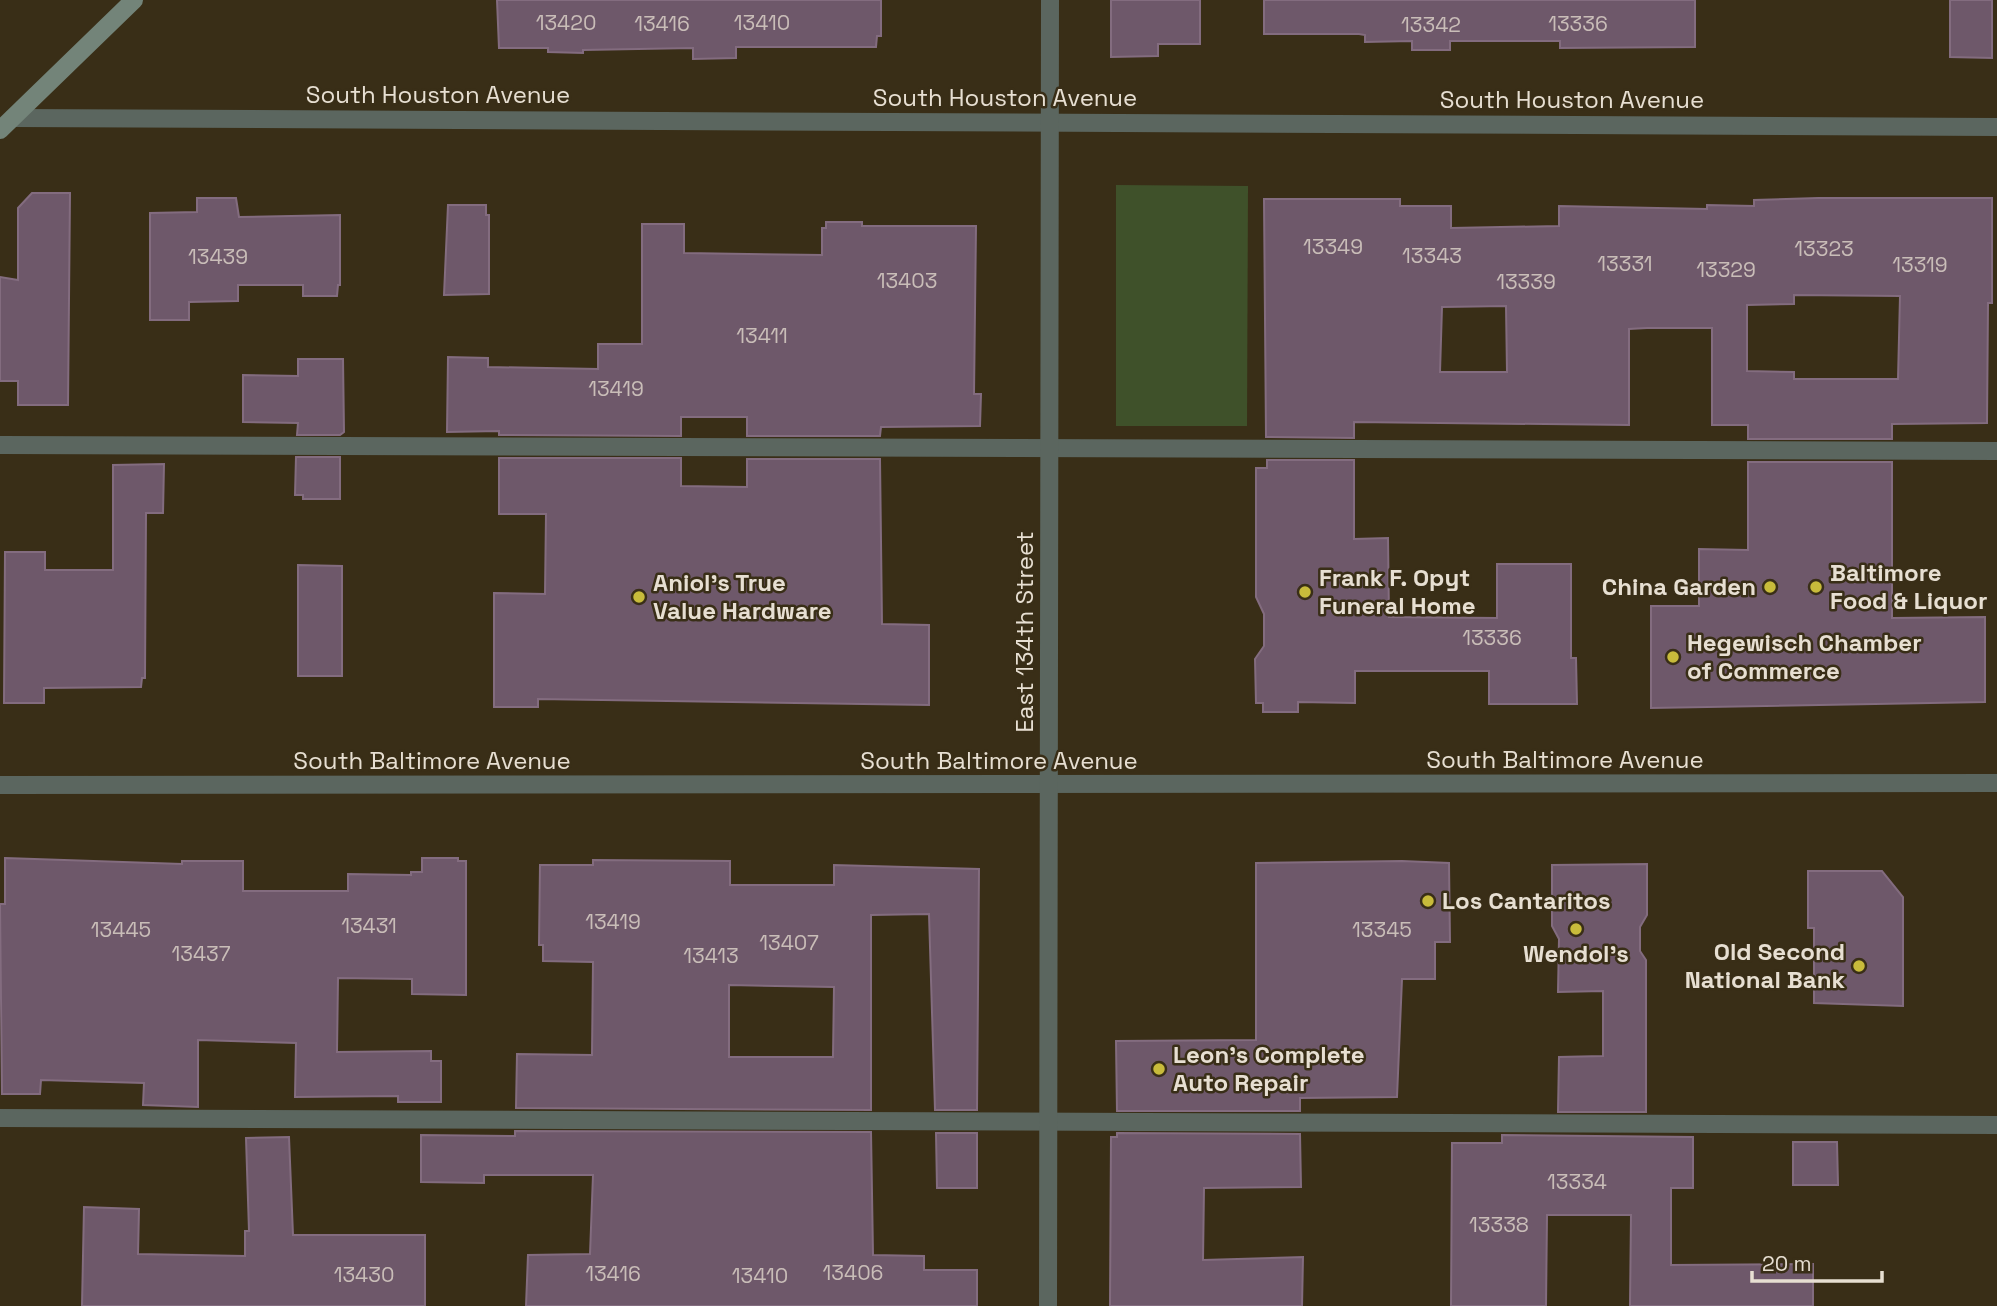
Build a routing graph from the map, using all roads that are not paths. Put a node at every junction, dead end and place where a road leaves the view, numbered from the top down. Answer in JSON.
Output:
{"nodes":[{"id":1,"x":134,"y":0,"type":"edge"},
{"id":2,"x":1050,"y":0,"type":"edge"},
{"id":3,"x":1050,"y":122,"type":"junction"},
{"id":4,"x":6,"y":124,"type":"edge"},
{"id":5,"x":1997,"y":127,"type":"edge"},
{"id":6,"x":0,"y":445,"type":"edge"},
{"id":7,"x":1049,"y":448,"type":"junction"},
{"id":8,"x":1997,"y":451,"type":"edge"},
{"id":9,"x":1997,"y":783,"type":"edge"},
{"id":10,"x":0,"y":785,"type":"edge"},
{"id":11,"x":1049,"y":785,"type":"junction"},
{"id":12,"x":0,"y":1118,"type":"edge"},
{"id":13,"x":1049,"y":1122,"type":"junction"},
{"id":14,"x":1997,"y":1125,"type":"edge"},
{"id":15,"x":1048,"y":1306,"type":"edge"}],
"edges":[{"from":1,"to":4,"type":"main road"},
{"from":2,"to":3,"type":"street","name":"East 134th Street"},
{"from":3,"to":4,"type":"street","name":"South Houston Avenue"},
{"from":3,"to":5,"type":"street","name":"South Houston Avenue"},
{"from":3,"to":7,"type":"street","name":"East 134th Street"},
{"from":6,"to":7,"type":"street"},
{"from":7,"to":8,"type":"street"},
{"from":7,"to":11,"type":"street","name":"East 134th Street"},
{"from":9,"to":11,"type":"street","name":"South Baltimore Avenue"},
{"from":10,"to":11,"type":"street","name":"South Baltimore Avenue"},
{"from":11,"to":13,"type":"street","name":"East 134th Street"},
{"from":12,"to":13,"type":"street"},
{"from":13,"to":14,"type":"street"},
{"from":13,"to":15,"type":"street","name":"East 134th Street"}]}
